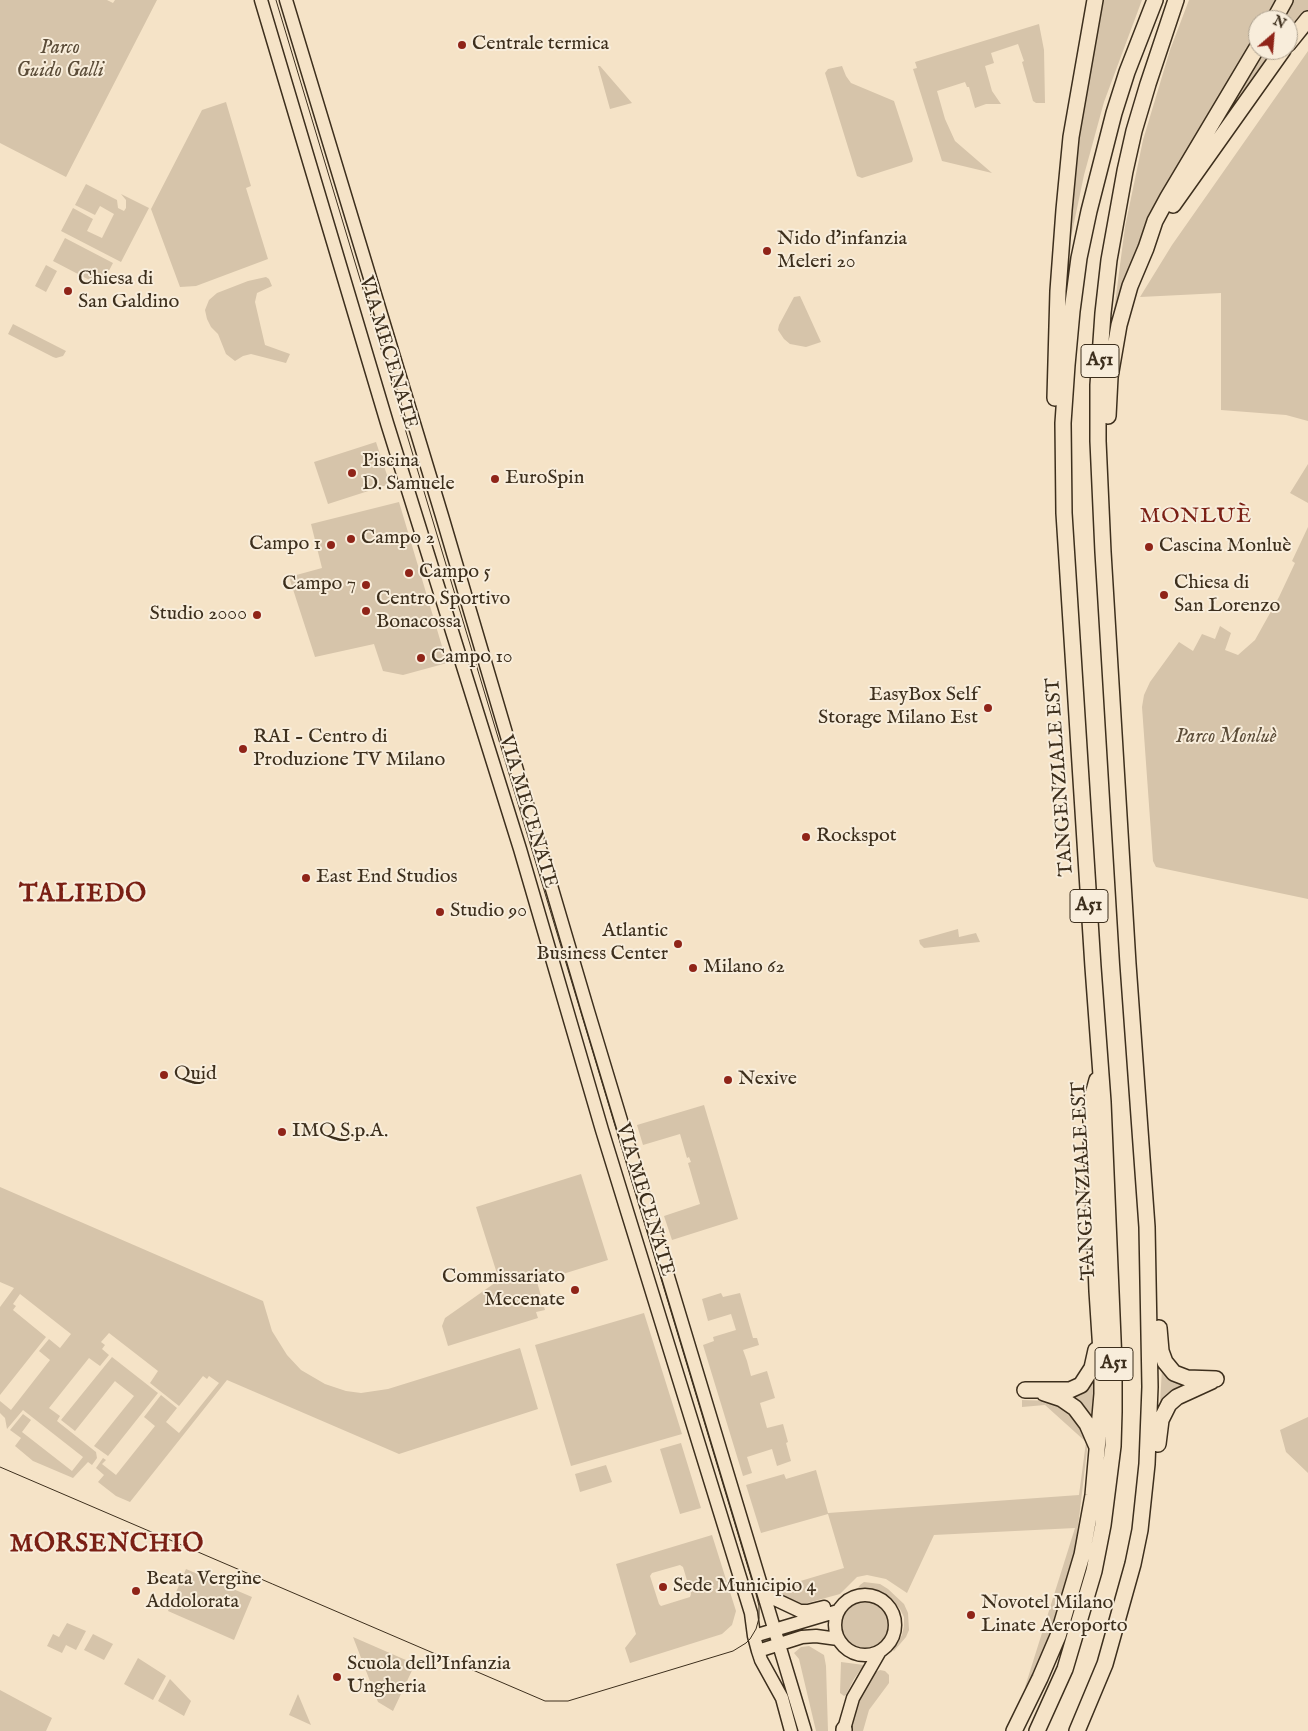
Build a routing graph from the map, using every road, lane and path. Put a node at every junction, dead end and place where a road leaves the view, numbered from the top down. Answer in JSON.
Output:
{"nodes":[{"id":1,"x":262,"y":0,"type":"edge"},
{"id":2,"x":286,"y":0,"type":"edge"},
{"id":3,"x":1154,"y":0,"type":"edge"},
{"id":4,"x":1176,"y":0,"type":"edge"},
{"id":5,"x":1093,"y":5,"type":"edge"},
{"id":6,"x":1308,"y":19,"type":"edge"},
{"id":7,"x":1298,"y":32,"type":"edge"},
{"id":8,"x":1250,"y":60,"type":"edge"},
{"id":9,"x":1276,"y":60,"type":"edge"},
{"id":10,"x":344,"y":197,"type":"junction"},
{"id":11,"x":323,"y":203,"type":"junction"},
{"id":12,"x":334,"y":241,"type":"junction"},
{"id":13,"x":1146,"y":248,"type":"junction"},
{"id":14,"x":363,"y":255,"type":"junction"},
{"id":15,"x":1064,"y":513,"type":"junction"},
{"id":16,"x":1103,"y":552,"type":"junction"},
{"id":17,"x":1100,"y":1066,"type":"junction"},
{"id":18,"x":1147,"y":1227,"type":"junction"},
{"id":19,"x":1100,"y":1335,"type":"junction"},
{"id":20,"x":1098,"y":1449,"type":"junction"},
{"id":21,"x":1140,"y":1530,"type":"junction"},
{"id":22,"x":764,"y":1594,"type":"junction"},
{"id":23,"x":842,"y":1607,"type":"junction"},
{"id":24,"x":775,"y":1630,"type":"junction"},
{"id":25,"x":754,"y":1636,"type":"junction"},
{"id":26,"x":838,"y":1639,"type":"junction"},
{"id":27,"x":779,"y":1643,"type":"junction"},
{"id":28,"x":758,"y":1651,"type":"junction"},
{"id":29,"x":880,"y":1651,"type":"junction"},
{"id":30,"x":844,"y":1730,"type":"edge"},
{"id":31,"x":790,"y":1731,"type":"edge"},
{"id":32,"x":805,"y":1731,"type":"edge"},
{"id":33,"x":1014,"y":1731,"type":"edge"},
{"id":34,"x":1037,"y":1731,"type":"edge"},
{"id":35,"x":1077,"y":1731,"type":"edge"}],
"edges":[{"from":1,"to":11,"type":"main road","name":"VIA MECENATE"},
{"from":2,"to":10,"type":"main road","name":"VIA MECENATE"},
{"from":3,"to":15,"type":"highway","name":"TANGENZIALE EST","number":"A51"},
{"from":4,"to":16,"type":"highway","number":"A51"},
{"from":5,"to":15,"type":"highway"},
{"from":6,"to":7,"type":"highway"},
{"from":8,"to":13,"type":"highway"},
{"from":9,"to":13,"type":"highway"},
{"from":10,"to":11,"type":"main road"},
{"from":10,"to":14,"type":"main road","name":"VIA MECENATE"},
{"from":11,"to":12,"type":"main road","name":"VIA MECENATE"},
{"from":12,"to":14,"type":"main road"},
{"from":12,"to":25,"type":"main road","name":"VIA MECENATE"},
{"from":13,"to":16,"type":"highway"},
{"from":14,"to":22,"type":"main road","name":"VIA MECENATE"},
{"from":15,"to":17,"type":"highway","name":"TANGENZIALE EST","number":"A51"},
{"from":16,"to":18,"type":"highway","number":"A51"},
{"from":17,"to":19,"type":"highway"},
{"from":17,"to":34,"type":"highway","name":"TANGENZIALE EST","number":"A51"},
{"from":18,"to":21,"type":"highway","number":"A51"},
{"from":18,"to":21,"type":"highway"},
{"from":19,"to":20,"type":"highway"},
{"from":19,"to":20,"type":"highway"},
{"from":20,"to":33,"type":"highway"},
{"from":21,"to":35,"type":"highway","number":"A51"},
{"from":22,"to":23,"type":"main road"},
{"from":22,"to":24,"type":"main road","name":"VIA MECENATE"},
{"from":23,"to":24,"type":"main road"},
{"from":23,"to":26,"type":"main road"},
{"from":23,"to":29,"type":"main road"},
{"from":24,"to":25,"type":"main road"},
{"from":24,"to":27,"type":"main road","name":"VIA MECENATE"},
{"from":25,"to":28,"type":"main road","name":"VIA MECENATE"},
{"from":26,"to":27,"type":"main road"},
{"from":26,"to":29,"type":"main road"},
{"from":27,"to":28,"type":"main road"},
{"from":27,"to":32,"type":"main road","name":"VIA MECENATE"},
{"from":28,"to":31,"type":"main road","name":"VIA MECENATE"},
{"from":29,"to":30,"type":"main road"}]}
